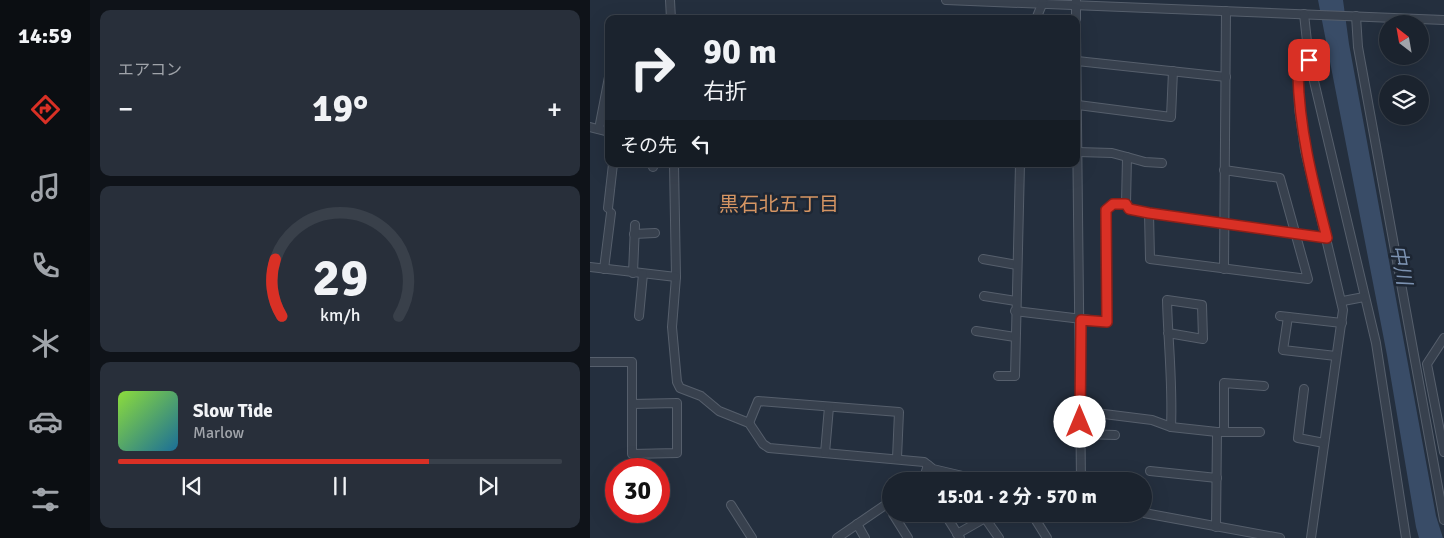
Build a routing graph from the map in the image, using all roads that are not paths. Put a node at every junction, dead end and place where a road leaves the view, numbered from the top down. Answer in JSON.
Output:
{"nodes":[{"id":1,"x":670,"y":0,"type":"edge"},
{"id":2,"x":946,"y":0,"type":"edge"},
{"id":3,"x":961,"y":0,"type":"edge"},
{"id":4,"x":1043,"y":2,"type":"junction"},
{"id":5,"x":1076,"y":2,"type":"edge"},
{"id":6,"x":1226,"y":11,"type":"junction"},
{"id":7,"x":1304,"y":14,"type":"junction"},
{"id":8,"x":671,"y":15,"type":"edge"},
{"id":9,"x":1038,"y":15,"type":"edge"},
{"id":10,"x":1076,"y":15,"type":"edge"},
{"id":11,"x":1353,"y":16,"type":"junction"},
{"id":12,"x":1444,"y":20,"type":"edge"},
{"id":13,"x":1309,"y":60,"type":"junction"},
{"id":14,"x":1080,"y":61,"type":"edge"},
{"id":15,"x":1173,"y":71,"type":"junction"},
{"id":16,"x":1226,"y":77,"type":"junction"},
{"id":17,"x":605,"y":98,"type":"edge"},
{"id":18,"x":1080,"y":105,"type":"edge"},
{"id":19,"x":590,"y":126,"type":"edge"},
{"id":20,"x":599,"y":129,"type":"junction"},
{"id":21,"x":605,"y":131,"type":"edge"},
{"id":22,"x":1080,"y":152,"type":"edge"},
{"id":23,"x":1127,"y":157,"type":"junction"},
{"id":24,"x":1162,"y":163,"type":"dead end"},
{"id":25,"x":613,"y":167,"type":"edge"},
{"id":26,"x":674,"y":167,"type":"edge"},
{"id":27,"x":1020,"y":167,"type":"edge"},
{"id":28,"x":1078,"y":167,"type":"edge"},
{"id":29,"x":1224,"y":170,"type":"junction"},
{"id":30,"x":1126,"y":204,"type":"junction"},
{"id":31,"x":1149,"y":213,"type":"junction"},
{"id":32,"x":1225,"y":224,"type":"junction"},
{"id":33,"x":635,"y":225,"type":"dead end"},
{"id":34,"x":655,"y":233,"type":"dead end"},
{"id":35,"x":634,"y":234,"type":"junction"},
{"id":36,"x":1296,"y":234,"type":"junction"},
{"id":37,"x":1327,"y":238,"type":"junction"},
{"id":38,"x":983,"y":259,"type":"dead end"},
{"id":39,"x":1016,"y":264,"type":"junction"},
{"id":40,"x":590,"y":267,"type":"edge"},
{"id":41,"x":604,"y":269,"type":"junction"},
{"id":42,"x":1224,"y":269,"type":"junction"},
{"id":43,"x":633,"y":272,"type":"junction"},
{"id":44,"x":643,"y":274,"type":"junction"},
{"id":45,"x":676,"y":277,"type":"junction"},
{"id":46,"x":984,"y":296,"type":"dead end"},
{"id":47,"x":1364,"y":297,"type":"junction"},
{"id":48,"x":1016,"y":301,"type":"junction"},
{"id":49,"x":1343,"y":301,"type":"junction"},
{"id":50,"x":1016,"y":311,"type":"junction"},
{"id":51,"x":639,"y":316,"type":"dead end"},
{"id":52,"x":1081,"y":320,"type":"junction"},
{"id":53,"x":1342,"y":323,"type":"junction"},
{"id":54,"x":976,"y":331,"type":"dead end"},
{"id":55,"x":1168,"y":333,"type":"junction"},
{"id":56,"x":1015,"y":336,"type":"junction"},
{"id":57,"x":1444,"y":338,"type":"edge"},
{"id":58,"x":1336,"y":356,"type":"junction"},
{"id":59,"x":590,"y":362,"type":"edge"},
{"id":60,"x":998,"y":376,"type":"dead end"},
{"id":61,"x":1264,"y":386,"type":"dead end"},
{"id":62,"x":1304,"y":389,"type":"dead end"},
{"id":63,"x":632,"y":404,"type":"junction"},
{"id":64,"x":829,"y":407,"type":"junction"},
{"id":65,"x":1080,"y":411,"type":"junction"},
{"id":66,"x":1441,"y":418,"type":"edge"},
{"id":67,"x":748,"y":423,"type":"junction"},
{"id":68,"x":1171,"y":427,"type":"junction"},
{"id":69,"x":1221,"y":431,"type":"junction"},
{"id":70,"x":1260,"y":432,"type":"dead end"},
{"id":71,"x":1080,"y":434,"type":"junction"},
{"id":72,"x":1115,"y":436,"type":"dead end"},
{"id":73,"x":1324,"y":443,"type":"junction"},
{"id":74,"x":1444,"y":452,"type":"edge"},
{"id":75,"x":825,"y":453,"type":"junction"},
{"id":76,"x":897,"y":458,"type":"junction"},
{"id":77,"x":928,"y":465,"type":"junction"},
{"id":78,"x":1150,"y":471,"type":"dead end"},
{"id":79,"x":926,"y":472,"type":"edge"},
{"id":80,"x":946,"y":472,"type":"edge"},
{"id":81,"x":1081,"y":472,"type":"edge"},
{"id":82,"x":1217,"y":478,"type":"junction"},
{"id":83,"x":731,"y":505,"type":"dead end"},
{"id":84,"x":882,"y":512,"type":"edge"},
{"id":85,"x":1152,"y":515,"type":"edge"},
{"id":86,"x":1444,"y":520,"type":"edge"},
{"id":87,"x":899,"y":522,"type":"edge"},
{"id":88,"x":950,"y":522,"type":"edge"},
{"id":89,"x":1037,"y":522,"type":"edge"},
{"id":90,"x":856,"y":524,"type":"junction"},
{"id":91,"x":1216,"y":527,"type":"junction"},
{"id":92,"x":959,"y":536,"type":"edge"},
{"id":93,"x":752,"y":538,"type":"edge"},
{"id":94,"x":837,"y":538,"type":"edge"},
{"id":95,"x":865,"y":538,"type":"edge"},
{"id":96,"x":908,"y":538,"type":"edge"},
{"id":97,"x":999,"y":538,"type":"edge"},
{"id":98,"x":1047,"y":538,"type":"edge"},
{"id":99,"x":1280,"y":538,"type":"edge"},
{"id":100,"x":1311,"y":538,"type":"edge"},
{"id":101,"x":1406,"y":538,"type":"edge"}],
"edges":[{"from":1,"to":8,"type":"street"},
{"from":2,"to":3,"type":"street"},
{"from":3,"to":4,"type":"street"},
{"from":4,"to":5,"type":"street"},
{"from":4,"to":9,"type":"street"},
{"from":5,"to":6,"type":"street"},
{"from":5,"to":10,"type":"street"},
{"from":6,"to":7,"type":"street"},
{"from":6,"to":16,"type":"street"},
{"from":7,"to":11,"type":"street"},
{"from":7,"to":13,"type":"street"},
{"from":11,"to":12,"type":"street"},
{"from":11,"to":86,"type":"street"},
{"from":13,"to":37,"type":"street"},
{"from":13,"to":47,"type":"street"},
{"from":14,"to":15,"type":"street"},
{"from":15,"to":16,"type":"street"},
{"from":15,"to":18,"type":"street"},
{"from":16,"to":29,"type":"street"},
{"from":17,"to":20,"type":"street"},
{"from":19,"to":20,"type":"street"},
{"from":20,"to":21,"type":"street"},
{"from":22,"to":23,"type":"street"},
{"from":23,"to":24,"type":"street"},
{"from":23,"to":30,"type":"street"},
{"from":25,"to":41,"type":"street"},
{"from":26,"to":45,"type":"street"},
{"from":27,"to":39,"type":"street"},
{"from":28,"to":52,"type":"street"},
{"from":29,"to":32,"type":"street"},
{"from":29,"to":36,"type":"street"},
{"from":30,"to":31,"type":"street"},
{"from":30,"to":52,"type":"street"},
{"from":31,"to":32,"type":"street"},
{"from":31,"to":42,"type":"street"},
{"from":32,"to":36,"type":"street"},
{"from":32,"to":42,"type":"street"},
{"from":33,"to":35,"type":"street"},
{"from":34,"to":35,"type":"street"},
{"from":35,"to":43,"type":"street"},
{"from":36,"to":37,"type":"street"},
{"from":36,"to":42,"type":"street"},
{"from":37,"to":49,"type":"street"},
{"from":38,"to":39,"type":"street"},
{"from":39,"to":48,"type":"street"},
{"from":40,"to":41,"type":"street"},
{"from":41,"to":43,"type":"street"},
{"from":43,"to":44,"type":"street"},
{"from":44,"to":45,"type":"street"},
{"from":44,"to":51,"type":"street"},
{"from":45,"to":67,"type":"street"},
{"from":46,"to":48,"type":"street"},
{"from":47,"to":49,"type":"street"},
{"from":47,"to":101,"type":"street"},
{"from":48,"to":50,"type":"street"},
{"from":49,"to":53,"type":"street"},
{"from":50,"to":52,"type":"street"},
{"from":50,"to":56,"type":"street"},
{"from":52,"to":65,"type":"street"},
{"from":53,"to":58,"type":"street"},
{"from":53,"to":58,"type":"street"},
{"from":54,"to":56,"type":"street"},
{"from":55,"to":55,"type":"street"},
{"from":55,"to":68,"type":"street"},
{"from":56,"to":60,"type":"street"},
{"from":57,"to":66,"type":"street"},
{"from":58,"to":73,"type":"street"},
{"from":59,"to":63,"type":"street"},
{"from":61,"to":69,"type":"street"},
{"from":62,"to":73,"type":"street"},
{"from":63,"to":63,"type":"street"},
{"from":64,"to":67,"type":"street"},
{"from":64,"to":75,"type":"street"},
{"from":64,"to":76,"type":"street"},
{"from":65,"to":68,"type":"street"},
{"from":65,"to":71,"type":"street"},
{"from":66,"to":74,"type":"street"},
{"from":67,"to":75,"type":"street"},
{"from":68,"to":69,"type":"street"},
{"from":69,"to":70,"type":"street"},
{"from":69,"to":82,"type":"street"},
{"from":71,"to":72,"type":"street"},
{"from":71,"to":81,"type":"street"},
{"from":73,"to":100,"type":"street"},
{"from":75,"to":76,"type":"street"},
{"from":76,"to":77,"type":"street"},
{"from":77,"to":79,"type":"street"},
{"from":77,"to":80,"type":"street"},
{"from":78,"to":82,"type":"street"},
{"from":82,"to":91,"type":"street"},
{"from":83,"to":93,"type":"street"},
{"from":84,"to":90,"type":"street"},
{"from":85,"to":91,"type":"street"},
{"from":87,"to":96,"type":"street"},
{"from":88,"to":92,"type":"street"},
{"from":89,"to":98,"type":"street"},
{"from":90,"to":94,"type":"street"},
{"from":90,"to":95,"type":"street"},
{"from":91,"to":99,"type":"street"},
{"from":92,"to":97,"type":"street"}]}
